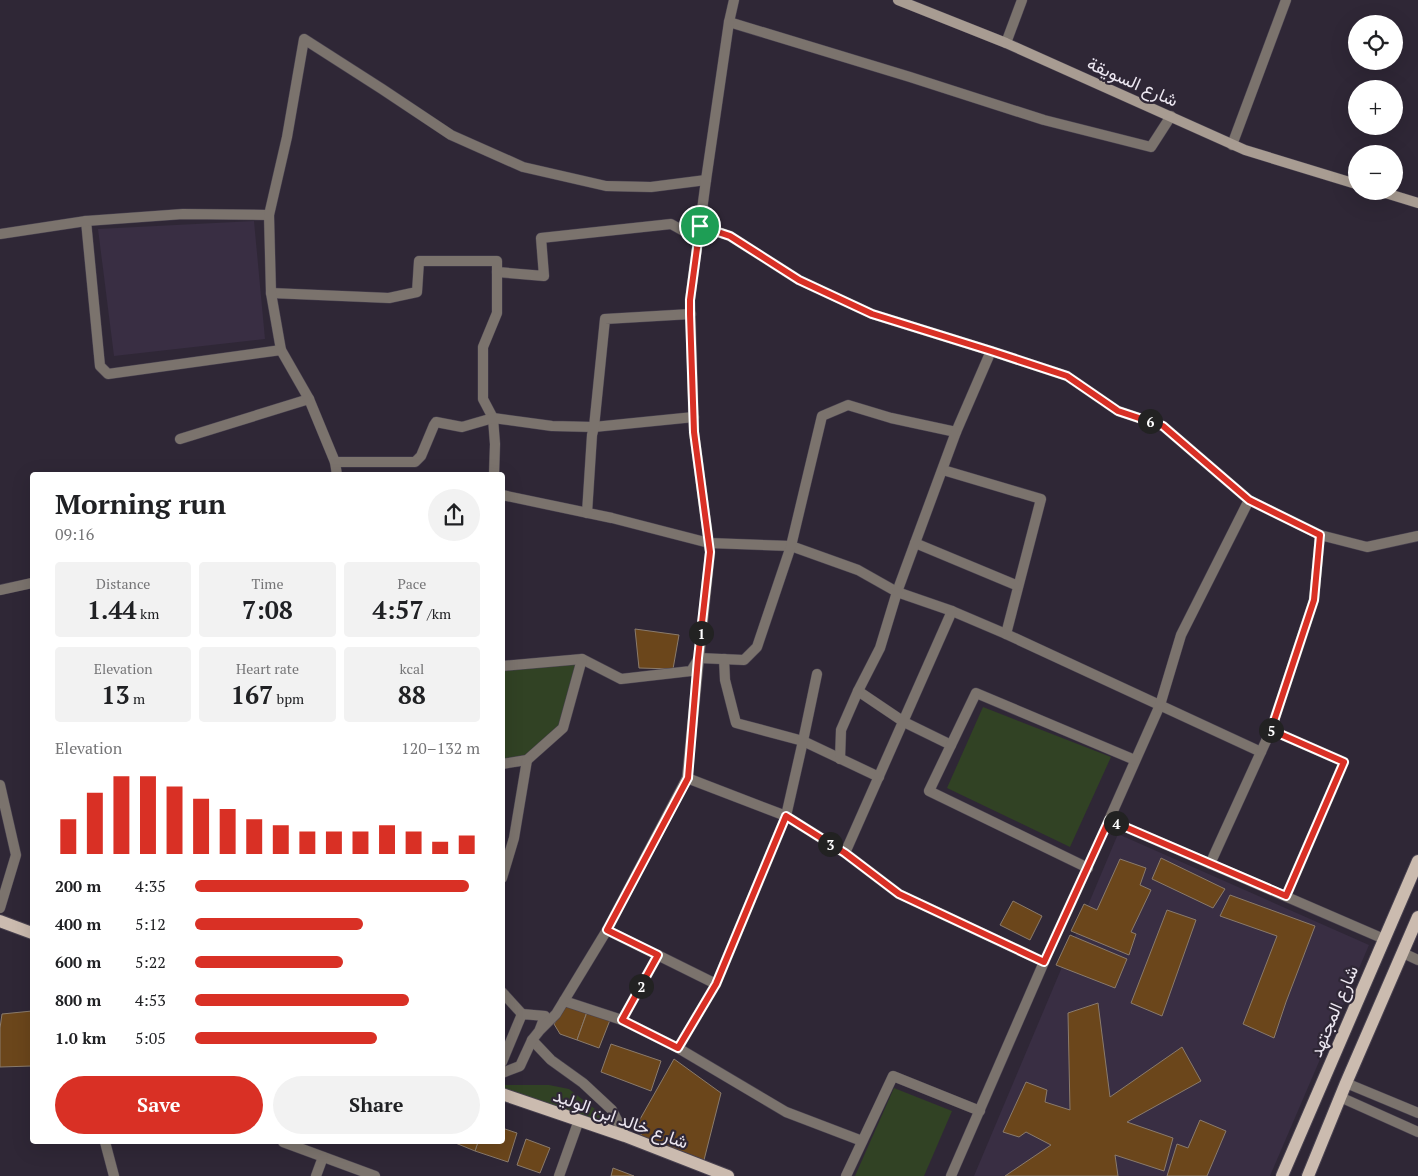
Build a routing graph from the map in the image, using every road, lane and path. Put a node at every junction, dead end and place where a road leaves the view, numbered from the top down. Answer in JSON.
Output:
{"nodes":[{"id":1,"x":734,"y":0,"type":"edge"},
{"id":2,"x":898,"y":0,"type":"edge"},
{"id":3,"x":1022,"y":0,"type":"edge"},
{"id":4,"x":1286,"y":0,"type":"edge"},
{"id":5,"x":729,"y":22,"type":"junction"},
{"id":6,"x":1006,"y":43,"type":"junction"},
{"id":7,"x":1171,"y":116,"type":"junction"},
{"id":8,"x":1232,"y":145,"type":"junction"},
{"id":9,"x":706,"y":180,"type":"junction"},
{"id":10,"x":1348,"y":182,"type":"edge"},
{"id":11,"x":1403,"y":198,"type":"edge"},
{"id":12,"x":1418,"y":203,"type":"edge"},
{"id":13,"x":269,"y":215,"type":"junction"},
{"id":14,"x":86,"y":221,"type":"junction"},
{"id":15,"x":700,"y":226,"type":"junction"},
{"id":16,"x":0,"y":234,"type":"edge"},
{"id":17,"x":698,"y":239,"type":"junction"},
{"id":18,"x":497,"y":272,"type":"junction"},
{"id":19,"x":271,"y":293,"type":"junction"},
{"id":20,"x":690,"y":314,"type":"junction"},
{"id":21,"x":281,"y":350,"type":"junction"},
{"id":22,"x":991,"y":351,"type":"junction"},
{"id":23,"x":309,"y":399,"type":"junction"},
{"id":24,"x":694,"y":417,"type":"junction"},
{"id":25,"x":492,"y":418,"type":"junction"},
{"id":26,"x":594,"y":427,"type":"junction"},
{"id":27,"x":956,"y":432,"type":"junction"},
{"id":28,"x":180,"y":439,"type":"dead end"},
{"id":29,"x":335,"y":462,"type":"junction"},
{"id":30,"x":943,"y":470,"type":"junction"},
{"id":31,"x":337,"y":472,"type":"edge"},
{"id":32,"x":494,"y":472,"type":"edge"},
{"id":33,"x":505,"y":496,"type":"edge"},
{"id":34,"x":1249,"y":500,"type":"junction"},
{"id":35,"x":587,"y":513,"type":"junction"},
{"id":36,"x":1320,"y":535,"type":"junction"},
{"id":37,"x":1418,"y":536,"type":"edge"},
{"id":38,"x":914,"y":542,"type":"junction"},
{"id":39,"x":709,"y":543,"type":"junction"},
{"id":40,"x":791,"y":546,"type":"junction"},
{"id":41,"x":30,"y":583,"type":"edge"},
{"id":42,"x":1018,"y":586,"type":"junction"},
{"id":43,"x":0,"y":590,"type":"edge"},
{"id":44,"x":897,"y":592,"type":"junction"},
{"id":45,"x":952,"y":612,"type":"junction"},
{"id":46,"x":1006,"y":634,"type":"junction"},
{"id":47,"x":698,"y":658,"type":"junction"},
{"id":48,"x":582,"y":659,"type":"junction"},
{"id":49,"x":724,"y":659,"type":"junction"},
{"id":50,"x":505,"y":666,"type":"edge"},
{"id":51,"x":817,"y":674,"type":"dead end"},
{"id":52,"x":858,"y":691,"type":"junction"},
{"id":53,"x":1160,"y":705,"type":"junction"},
{"id":54,"x":904,"y":722,"type":"junction"},
{"id":55,"x":1271,"y":730,"type":"junction"},
{"id":56,"x":803,"y":741,"type":"junction"},
{"id":57,"x":951,"y":745,"type":"junction"},
{"id":58,"x":1261,"y":752,"type":"junction"},
{"id":59,"x":840,"y":758,"type":"junction"},
{"id":60,"x":527,"y":760,"type":"junction"},
{"id":61,"x":1135,"y":760,"type":"junction"},
{"id":62,"x":505,"y":764,"type":"edge"},
{"id":63,"x":688,"y":778,"type":"junction"},
{"id":64,"x":879,"y":778,"type":"junction"},
{"id":65,"x":0,"y":785,"type":"edge"},
{"id":66,"x":786,"y":816,"type":"junction"},
{"id":67,"x":1109,"y":820,"type":"junction"},
{"id":68,"x":845,"y":853,"type":"junction"},
{"id":69,"x":1418,"y":860,"type":"edge"},
{"id":70,"x":1210,"y":864,"type":"junction"},
{"id":71,"x":505,"y":868,"type":"edge"},
{"id":72,"x":1088,"y":868,"type":"junction"},
{"id":73,"x":1286,"y":896,"type":"junction"},
{"id":74,"x":0,"y":908,"type":"edge"},
{"id":75,"x":1418,"y":917,"type":"edge"},
{"id":76,"x":0,"y":921,"type":"edge"},
{"id":77,"x":607,"y":930,"type":"junction"},
{"id":78,"x":30,"y":932,"type":"edge"},
{"id":79,"x":1384,"y":939,"type":"junction"},
{"id":80,"x":1403,"y":953,"type":"junction"},
{"id":81,"x":658,"y":955,"type":"junction"},
{"id":82,"x":1418,"y":960,"type":"edge"},
{"id":83,"x":1044,"y":962,"type":"junction"},
{"id":84,"x":716,"y":984,"type":"junction"},
{"id":85,"x":505,"y":995,"type":"edge"},
{"id":86,"x":564,"y":1001,"type":"junction"},
{"id":87,"x":522,"y":1014,"type":"junction"},
{"id":88,"x":622,"y":1020,"type":"junction"},
{"id":89,"x":540,"y":1030,"type":"junction"},
{"id":90,"x":532,"y":1040,"type":"junction"},
{"id":91,"x":678,"y":1048,"type":"junction"},
{"id":92,"x":505,"y":1055,"type":"edge"},
{"id":93,"x":505,"y":1072,"type":"edge"},
{"id":94,"x":1346,"y":1083,"type":"junction"},
{"id":95,"x":505,"y":1095,"type":"edge"},
{"id":96,"x":1340,"y":1097,"type":"junction"},
{"id":97,"x":980,"y":1110,"type":"junction"},
{"id":98,"x":1418,"y":1113,"type":"edge"},
{"id":99,"x":579,"y":1120,"type":"junction"},
{"id":100,"x":1418,"y":1132,"type":"edge"},
{"id":101,"x":624,"y":1136,"type":"junction"},
{"id":102,"x":862,"y":1141,"type":"junction"},
{"id":103,"x":106,"y":1144,"type":"edge"},
{"id":104,"x":287,"y":1144,"type":"edge"},
{"id":105,"x":322,"y":1157,"type":"junction"},
{"id":106,"x":114,"y":1176,"type":"edge"},
{"id":107,"x":316,"y":1176,"type":"edge"},
{"id":108,"x":375,"y":1176,"type":"edge"},
{"id":109,"x":559,"y":1176,"type":"edge"},
{"id":110,"x":728,"y":1176,"type":"edge"},
{"id":111,"x":846,"y":1176,"type":"edge"},
{"id":112,"x":951,"y":1176,"type":"edge"},
{"id":113,"x":1282,"y":1176,"type":"edge"},
{"id":114,"x":1308,"y":1176,"type":"edge"}],
"edges":[{"from":1,"to":5,"type":"street"},
{"from":2,"to":6,"type":"street","name":"شارع السويقة"},
{"from":3,"to":6,"type":"street"},
{"from":4,"to":8,"type":"street"},
{"from":5,"to":7,"type":"street"},
{"from":5,"to":9,"type":"street"},
{"from":6,"to":7,"type":"street","name":"شارع السويقة"},
{"from":7,"to":8,"type":"street","name":"شارع السويقة"},
{"from":8,"to":10,"type":"street","name":"شارع السويقة"},
{"from":9,"to":13,"type":"street"},
{"from":9,"to":15,"type":"street"},
{"from":11,"to":12,"type":"street"},
{"from":13,"to":14,"type":"street"},
{"from":13,"to":19,"type":"street"},
{"from":14,"to":16,"type":"street"},
{"from":14,"to":21,"type":"street"},
{"from":15,"to":17,"type":"street"},
{"from":15,"to":22,"type":"street"},
{"from":17,"to":18,"type":"street"},
{"from":17,"to":20,"type":"street"},
{"from":18,"to":19,"type":"street"},
{"from":18,"to":25,"type":"street"},
{"from":19,"to":21,"type":"street"},
{"from":20,"to":24,"type":"street"},
{"from":20,"to":26,"type":"street"},
{"from":21,"to":23,"type":"street"},
{"from":22,"to":27,"type":"street"},
{"from":22,"to":34,"type":"street"},
{"from":23,"to":28,"type":"street"},
{"from":23,"to":29,"type":"street"},
{"from":24,"to":26,"type":"street"},
{"from":24,"to":39,"type":"street"},
{"from":25,"to":26,"type":"street"},
{"from":25,"to":29,"type":"street"},
{"from":25,"to":32,"type":"street"},
{"from":26,"to":35,"type":"street"},
{"from":27,"to":30,"type":"street"},
{"from":27,"to":40,"type":"street"},
{"from":29,"to":31,"type":"street"},
{"from":30,"to":38,"type":"street"},
{"from":30,"to":42,"type":"street"},
{"from":33,"to":35,"type":"street"},
{"from":34,"to":36,"type":"street"},
{"from":34,"to":53,"type":"street"},
{"from":35,"to":39,"type":"street"},
{"from":36,"to":37,"type":"street"},
{"from":36,"to":55,"type":"street"},
{"from":38,"to":42,"type":"street"},
{"from":38,"to":44,"type":"street"},
{"from":39,"to":40,"type":"street"},
{"from":39,"to":47,"type":"street"},
{"from":40,"to":44,"type":"street"},
{"from":40,"to":49,"type":"street"},
{"from":41,"to":43,"type":"street"},
{"from":42,"to":46,"type":"street"},
{"from":44,"to":45,"type":"street"},
{"from":44,"to":52,"type":"street"},
{"from":45,"to":46,"type":"street"},
{"from":45,"to":54,"type":"street"},
{"from":46,"to":53,"type":"street"},
{"from":47,"to":48,"type":"street"},
{"from":47,"to":49,"type":"street"},
{"from":47,"to":63,"type":"street"},
{"from":48,"to":50,"type":"street"},
{"from":48,"to":60,"type":"street"},
{"from":49,"to":56,"type":"street"},
{"from":51,"to":56,"type":"street"},
{"from":52,"to":54,"type":"street"},
{"from":52,"to":59,"type":"street"},
{"from":53,"to":58,"type":"street"},
{"from":53,"to":61,"type":"street"},
{"from":54,"to":57,"type":"street"},
{"from":54,"to":64,"type":"street"},
{"from":55,"to":58,"type":"street"},
{"from":55,"to":73,"type":"street"},
{"from":56,"to":59,"type":"street"},
{"from":56,"to":66,"type":"street"},
{"from":57,"to":61,"type":"street"},
{"from":57,"to":72,"type":"street"},
{"from":58,"to":70,"type":"street"},
{"from":59,"to":64,"type":"street"},
{"from":60,"to":62,"type":"street"},
{"from":60,"to":71,"type":"street"},
{"from":61,"to":67,"type":"street"},
{"from":63,"to":66,"type":"street"},
{"from":63,"to":77,"type":"street"},
{"from":64,"to":68,"type":"street"},
{"from":65,"to":74,"type":"street"},
{"from":66,"to":68,"type":"street"},
{"from":66,"to":84,"type":"street"},
{"from":67,"to":70,"type":"street"},
{"from":67,"to":72,"type":"street"},
{"from":68,"to":83,"type":"street"},
{"from":69,"to":79,"type":"main road","name":"شارع المجتهد"},
{"from":70,"to":73,"type":"street"},
{"from":72,"to":83,"type":"street"},
{"from":73,"to":79,"type":"street"},
{"from":75,"to":80,"type":"main road"},
{"from":76,"to":78,"type":"main road"},
{"from":77,"to":81,"type":"street"},
{"from":77,"to":86,"type":"street"},
{"from":79,"to":113,"type":"main road","name":"شارع المجتهد"},
{"from":80,"to":82,"type":"street"},
{"from":80,"to":94,"type":"main road"},
{"from":81,"to":84,"type":"street"},
{"from":81,"to":88,"type":"street"},
{"from":83,"to":97,"type":"street"},
{"from":84,"to":91,"type":"street"},
{"from":85,"to":87,"type":"street"},
{"from":86,"to":88,"type":"street"},
{"from":86,"to":89,"type":"street"},
{"from":87,"to":89,"type":"street"},
{"from":87,"to":92,"type":"street"},
{"from":88,"to":91,"type":"street"},
{"from":89,"to":90,"type":"street"},
{"from":90,"to":93,"type":"street"},
{"from":90,"to":101,"type":"street"},
{"from":91,"to":102,"type":"street"},
{"from":94,"to":96,"type":"main road"},
{"from":94,"to":98,"type":"street"},
{"from":95,"to":99,"type":"main road","name":"شارع خالد ابن الوليد"},
{"from":96,"to":100,"type":"street"},
{"from":96,"to":114,"type":"main road"},
{"from":97,"to":102,"type":"street"},
{"from":97,"to":112,"type":"street"},
{"from":99,"to":101,"type":"main road","name":"شارع خالد ابن الوليد"},
{"from":99,"to":109,"type":"street"},
{"from":101,"to":110,"type":"main road","name":"شارع خالد ابن الوليد"},
{"from":102,"to":111,"type":"street"},
{"from":103,"to":106,"type":"street"},
{"from":104,"to":105,"type":"street"},
{"from":105,"to":107,"type":"street"},
{"from":105,"to":108,"type":"street"}]}
